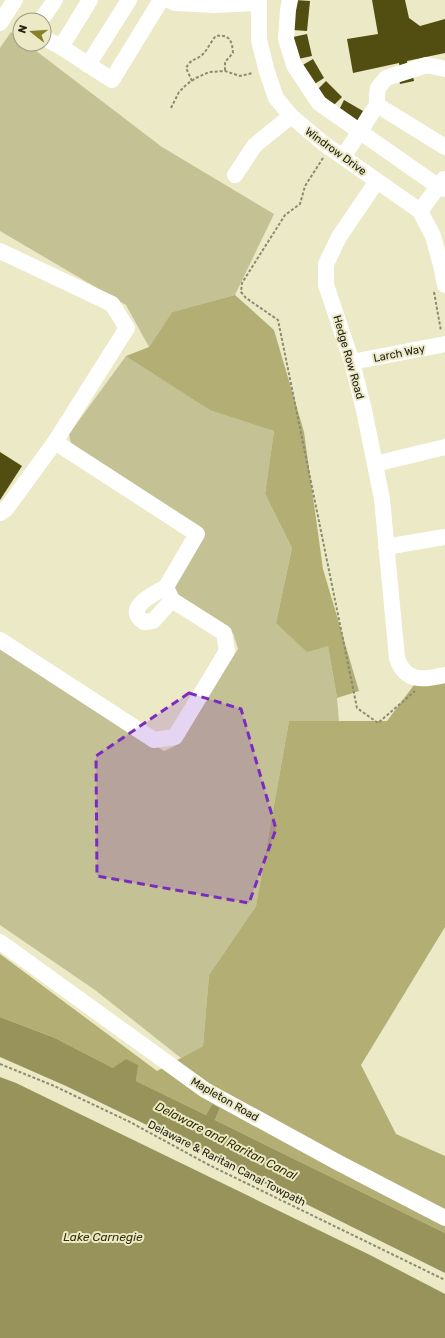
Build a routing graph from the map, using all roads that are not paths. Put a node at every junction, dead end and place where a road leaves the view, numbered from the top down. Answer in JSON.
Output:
{"nodes":[{"id":1,"x":15,"y":0,"type":"edge"},
{"id":2,"x":55,"y":0,"type":"edge"},
{"id":3,"x":90,"y":0,"type":"edge"},
{"id":4,"x":129,"y":0,"type":"edge"},
{"id":5,"x":160,"y":0,"type":"edge"},
{"id":6,"x":168,"y":0,"type":"edge"},
{"id":7,"x":290,"y":0,"type":"edge"},
{"id":8,"x":259,"y":1,"type":"edge"},
{"id":9,"x":223,"y":2,"type":"edge"},
{"id":10,"x":47,"y":12,"type":"edge"},
{"id":11,"x":0,"y":23,"type":"edge"},
{"id":12,"x":52,"y":42,"type":"edge"},
{"id":13,"x":61,"y":47,"type":"junction"},
{"id":14,"x":88,"y":65,"type":"junction"},
{"id":15,"x":445,"y":69,"type":"edge"},
{"id":16,"x":377,"y":105,"type":"junction"},
{"id":17,"x":291,"y":116,"type":"junction"},
{"id":18,"x":360,"y":132,"type":"junction"},
{"id":19,"x":445,"y":147,"type":"edge"},
{"id":20,"x":328,"y":156,"type":"junction"},
{"id":21,"x":234,"y":175,"type":"dead end"},
{"id":22,"x":377,"y":181,"type":"junction"},
{"id":23,"x":443,"y":185,"type":"edge"},
{"id":24,"x":420,"y":211,"type":"junction"},
{"id":25,"x":0,"y":251,"type":"edge"},
{"id":26,"x":439,"y":288,"type":"edge"},
{"id":27,"x":444,"y":344,"type":"edge"},
{"id":28,"x":352,"y":362,"type":"junction"},
{"id":29,"x":55,"y":442,"type":"junction"},
{"id":30,"x":445,"y":446,"type":"edge"},
{"id":31,"x":375,"y":464,"type":"junction"},
{"id":32,"x":0,"y":514,"type":"edge"},
{"id":33,"x":445,"y":537,"type":"edge"},
{"id":34,"x":386,"y":547,"type":"junction"},
{"id":35,"x":0,"y":640,"type":"edge"},
{"id":36,"x":445,"y":675,"type":"edge"},
{"id":37,"x":0,"y":942,"type":"edge"},
{"id":38,"x":445,"y":1218,"type":"edge"}],
"edges":[{"from":1,"to":11,"type":"street"},
{"from":2,"to":10,"type":"street"},
{"from":3,"to":13,"type":"street"},
{"from":4,"to":14,"type":"street"},
{"from":5,"to":14,"type":"street"},
{"from":6,"to":9,"type":"street"},
{"from":7,"to":18,"type":"street"},
{"from":8,"to":9,"type":"street"},
{"from":8,"to":17,"type":"street","name":"Windrow Drive"},
{"from":12,"to":13,"type":"street"},
{"from":13,"to":14,"type":"street"},
{"from":15,"to":16,"type":"street"},
{"from":16,"to":18,"type":"street"},
{"from":16,"to":19,"type":"street"},
{"from":17,"to":20,"type":"street","name":"Windrow Drive"},
{"from":17,"to":21,"type":"street"},
{"from":18,"to":20,"type":"street"},
{"from":18,"to":23,"type":"street"},
{"from":20,"to":22,"type":"street","name":"Windrow Drive"},
{"from":22,"to":24,"type":"street","name":"Windrow Drive"},
{"from":22,"to":28,"type":"street","name":"Hedge Row Road"},
{"from":23,"to":24,"type":"street"},
{"from":24,"to":26,"type":"street","name":"Windrow Drive"},
{"from":25,"to":29,"type":"street"},
{"from":27,"to":28,"type":"street","name":"Larch Way"},
{"from":28,"to":31,"type":"street","name":"Hedge Row Road"},
{"from":29,"to":32,"type":"street"},
{"from":29,"to":35,"type":"street"},
{"from":30,"to":31,"type":"street"},
{"from":31,"to":34,"type":"street","name":"Hedge Row Road"},
{"from":33,"to":34,"type":"street"},
{"from":34,"to":36,"type":"street","name":"Hedge Row Road"},
{"from":37,"to":38,"type":"street","name":"Mapleton Road"}]}
